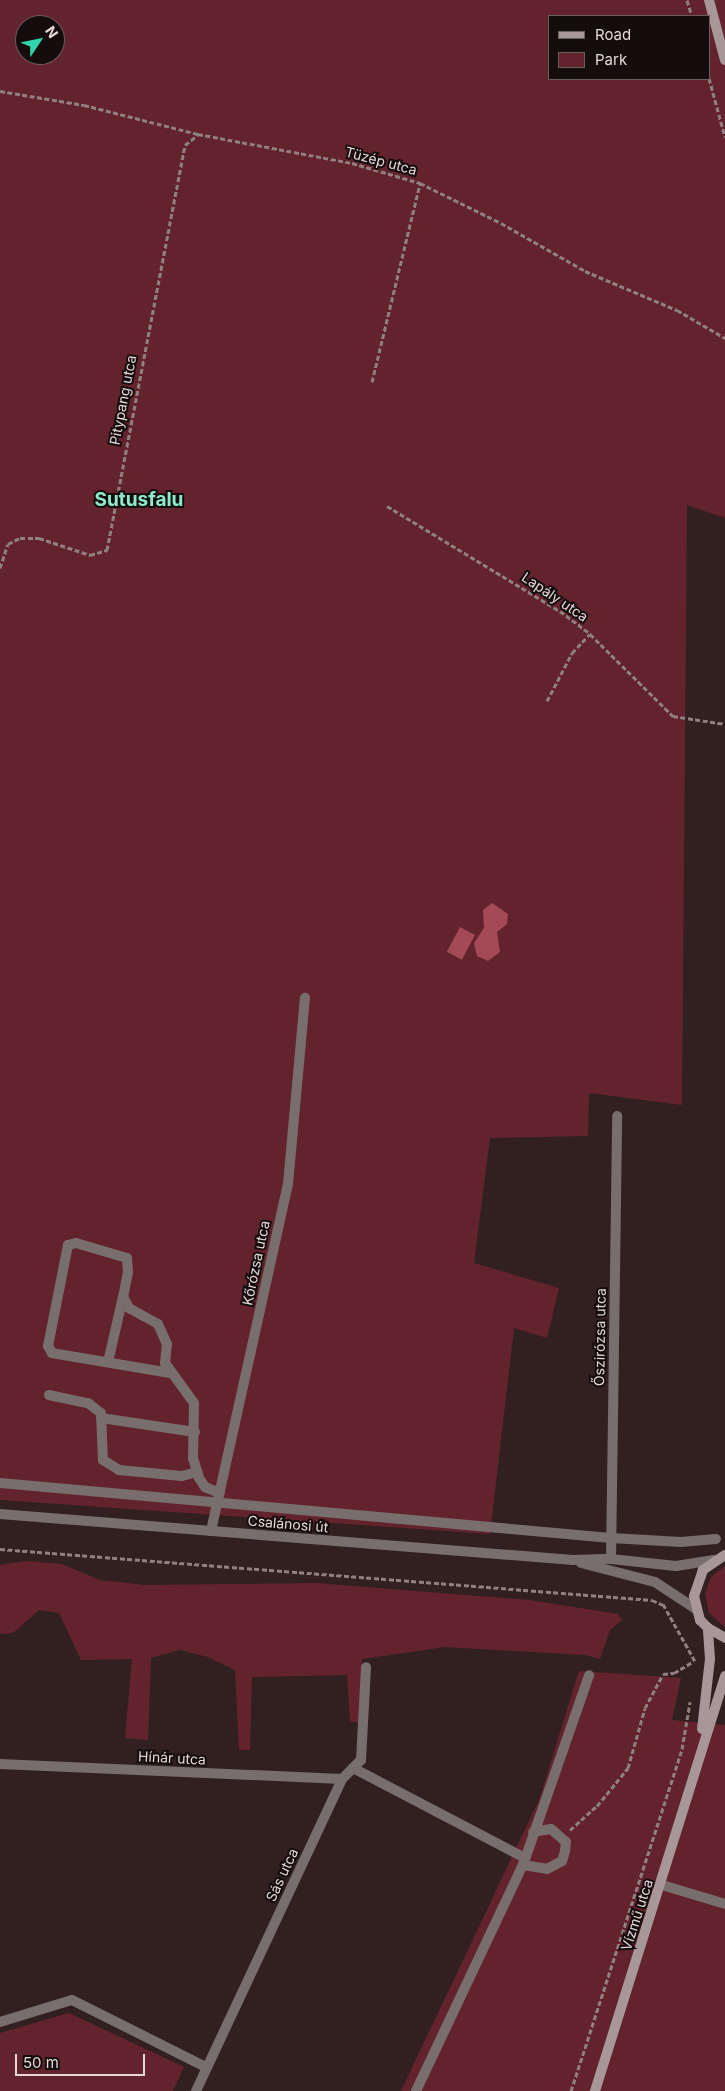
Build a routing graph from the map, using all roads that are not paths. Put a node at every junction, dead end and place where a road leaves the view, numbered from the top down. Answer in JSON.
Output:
{"nodes":[{"id":1,"x":709,"y":0,"type":"edge"},
{"id":2,"x":725,"y":60,"type":"edge"},
{"id":3,"x":305,"y":998,"type":"dead end"},
{"id":4,"x":617,"y":1116,"type":"dead end"},
{"id":5,"x":123,"y":1297,"type":"junction"},
{"id":6,"x":108,"y":1362,"type":"junction"},
{"id":7,"x":170,"y":1374,"type":"junction"},
{"id":8,"x":49,"y":1395,"type":"dead end"},
{"id":9,"x":101,"y":1418,"type":"junction"},
{"id":10,"x":194,"y":1432,"type":"junction"},
{"id":11,"x":197,"y":1472,"type":"junction"},
{"id":12,"x":0,"y":1483,"type":"edge"},
{"id":13,"x":219,"y":1498,"type":"junction"},
{"id":14,"x":0,"y":1514,"type":"edge"},
{"id":15,"x":211,"y":1532,"type":"junction"},
{"id":16,"x":611,"y":1538,"type":"junction"},
{"id":17,"x":716,"y":1539,"type":"dead end"},
{"id":18,"x":725,"y":1555,"type":"edge"},
{"id":19,"x":611,"y":1559,"type":"junction"},
{"id":20,"x":573,"y":1560,"type":"junction"},
{"id":21,"x":714,"y":1560,"type":"junction"},
{"id":22,"x":696,"y":1610,"type":"junction"},
{"id":23,"x":708,"y":1628,"type":"junction"},
{"id":24,"x":725,"y":1638,"type":"edge"},
{"id":25,"x":366,"y":1666,"type":"dead end"},
{"id":26,"x":589,"y":1675,"type":"dead end"},
{"id":27,"x":725,"y":1676,"type":"edge"},
{"id":28,"x":700,"y":1746,"type":"junction"},
{"id":29,"x":0,"y":1764,"type":"edge"},
{"id":30,"x":353,"y":1768,"type":"junction"},
{"id":31,"x":342,"y":1779,"type":"junction"},
{"id":32,"x":533,"y":1832,"type":"junction"},
{"id":33,"x":524,"y":1862,"type":"junction"},
{"id":34,"x":662,"y":1885,"type":"junction"},
{"id":35,"x":725,"y":1904,"type":"edge"},
{"id":36,"x":0,"y":2022,"type":"edge"},
{"id":37,"x":206,"y":2067,"type":"junction"},
{"id":38,"x":196,"y":2091,"type":"edge"},
{"id":39,"x":416,"y":2091,"type":"edge"},
{"id":40,"x":595,"y":2091,"type":"edge"}],
"edges":[{"from":1,"to":2,"type":"main road"},
{"from":3,"to":13,"type":"street","name":"Kőrózsa utca"},
{"from":4,"to":16,"type":"street","name":"Őszirózsa utca"},
{"from":5,"to":6,"type":"street"},
{"from":5,"to":6,"type":"street"},
{"from":5,"to":7,"type":"street"},
{"from":6,"to":7,"type":"street"},
{"from":7,"to":10,"type":"street"},
{"from":8,"to":9,"type":"street"},
{"from":9,"to":10,"type":"street"},
{"from":9,"to":11,"type":"street"},
{"from":10,"to":11,"type":"street"},
{"from":11,"to":13,"type":"street"},
{"from":12,"to":13,"type":"street"},
{"from":13,"to":15,"type":"street","name":"Kőrózsa utca"},
{"from":13,"to":16,"type":"street"},
{"from":14,"to":15,"type":"street","name":"Csalánosi út"},
{"from":15,"to":20,"type":"street","name":"Csalánosi út"},
{"from":16,"to":17,"type":"street"},
{"from":16,"to":19,"type":"street","name":"Őszirózsa utca"},
{"from":18,"to":21,"type":"main road"},
{"from":19,"to":20,"type":"street","name":"Csalánosi út"},
{"from":19,"to":21,"type":"street","name":"Csalánosi út"},
{"from":20,"to":22,"type":"street","name":"Csalánosi út"},
{"from":21,"to":22,"type":"main road"},
{"from":22,"to":23,"type":"main road"},
{"from":23,"to":24,"type":"main road"},
{"from":23,"to":28,"type":"main road"},
{"from":25,"to":30,"type":"street","name":"Sás utca"},
{"from":26,"to":32,"type":"street"},
{"from":27,"to":28,"type":"main road"},
{"from":28,"to":34,"type":"main road","name":"Vízmű utca"},
{"from":29,"to":31,"type":"street","name":"Hínár utca"},
{"from":30,"to":31,"type":"street","name":"Sás utca"},
{"from":30,"to":33,"type":"street"},
{"from":31,"to":37,"type":"street","name":"Sás utca"},
{"from":32,"to":33,"type":"street"},
{"from":32,"to":33,"type":"street"},
{"from":33,"to":39,"type":"street"},
{"from":34,"to":35,"type":"street"},
{"from":34,"to":40,"type":"main road","name":"Vízmű utca"},
{"from":36,"to":37,"type":"street"},
{"from":37,"to":38,"type":"street","name":"Sás utca"}]}
